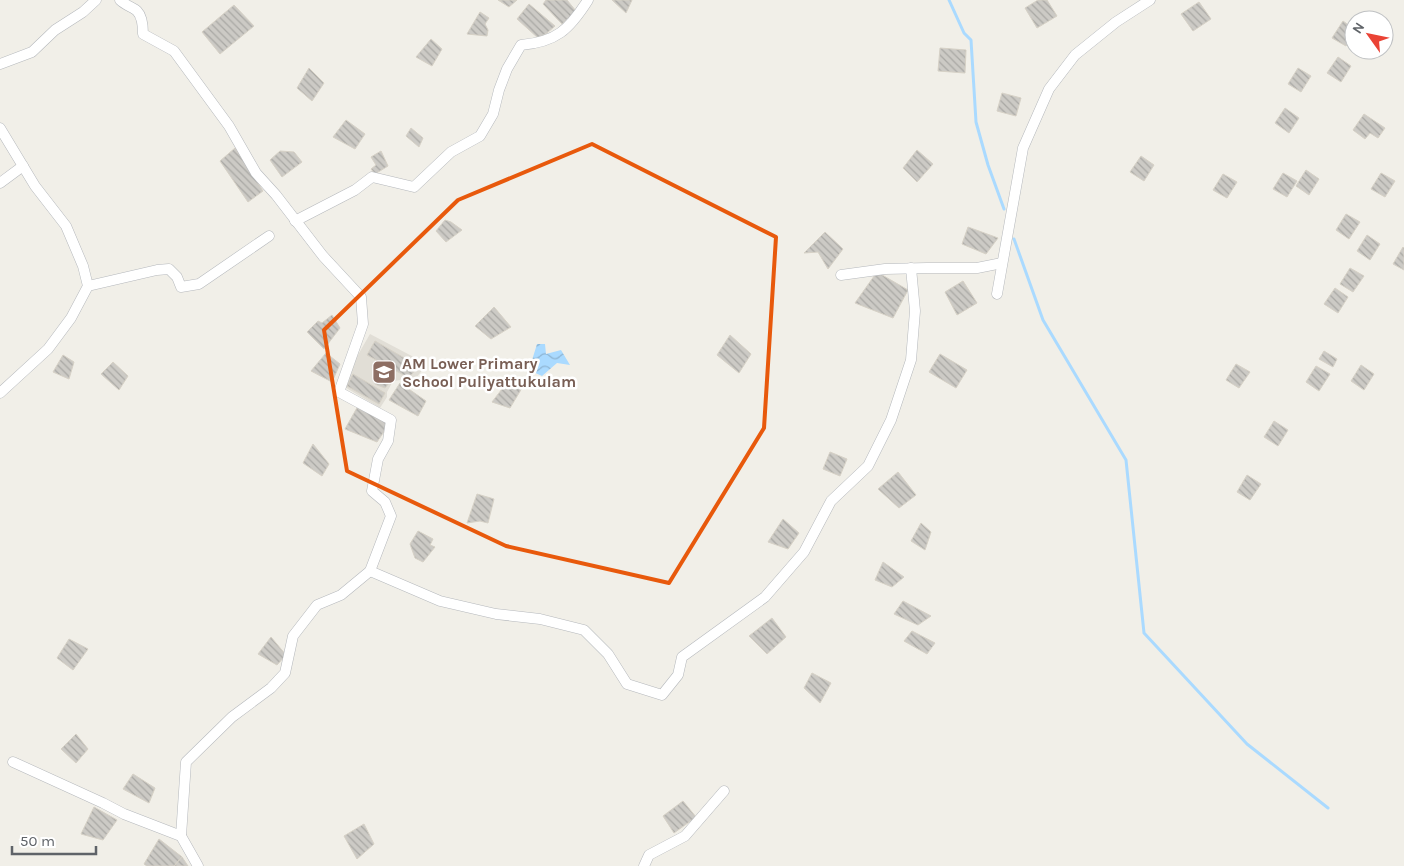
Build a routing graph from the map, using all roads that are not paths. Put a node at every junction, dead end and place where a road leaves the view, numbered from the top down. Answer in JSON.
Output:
{"nodes":[{"id":1,"x":96,"y":0,"type":"edge"},
{"id":2,"x":120,"y":0,"type":"edge"},
{"id":3,"x":588,"y":0,"type":"edge"},
{"id":4,"x":1150,"y":0,"type":"edge"},
{"id":5,"x":0,"y":64,"type":"edge"},
{"id":6,"x":0,"y":128,"type":"edge"},
{"id":7,"x":23,"y":166,"type":"junction"},
{"id":8,"x":0,"y":183,"type":"edge"},
{"id":9,"x":295,"y":221,"type":"junction"},
{"id":10,"x":269,"y":236,"type":"dead end"},
{"id":11,"x":1002,"y":263,"type":"junction"},
{"id":12,"x":911,"y":268,"type":"junction"},
{"id":13,"x":841,"y":275,"type":"dead end"},
{"id":14,"x":88,"y":286,"type":"junction"},
{"id":15,"x":997,"y":294,"type":"dead end"},
{"id":16,"x":0,"y":393,"type":"edge"},
{"id":17,"x":370,"y":571,"type":"junction"},
{"id":18,"x":12,"y":762,"type":"dead end"},
{"id":19,"x":724,"y":792,"type":"dead end"},
{"id":20,"x":181,"y":836,"type":"junction"},
{"id":21,"x":198,"y":866,"type":"edge"},
{"id":22,"x":644,"y":866,"type":"edge"}],
"edges":[{"from":1,"to":5,"type":"street"},
{"from":2,"to":9,"type":"street"},
{"from":3,"to":9,"type":"street"},
{"from":4,"to":11,"type":"street"},
{"from":6,"to":7,"type":"street"},
{"from":7,"to":8,"type":"street"},
{"from":7,"to":14,"type":"street"},
{"from":9,"to":17,"type":"street"},
{"from":10,"to":14,"type":"street"},
{"from":11,"to":12,"type":"street"},
{"from":11,"to":15,"type":"street"},
{"from":12,"to":13,"type":"street"},
{"from":12,"to":17,"type":"street"},
{"from":14,"to":16,"type":"street"},
{"from":17,"to":20,"type":"street"},
{"from":18,"to":20,"type":"street"},
{"from":19,"to":22,"type":"street"},
{"from":20,"to":21,"type":"street"}]}
